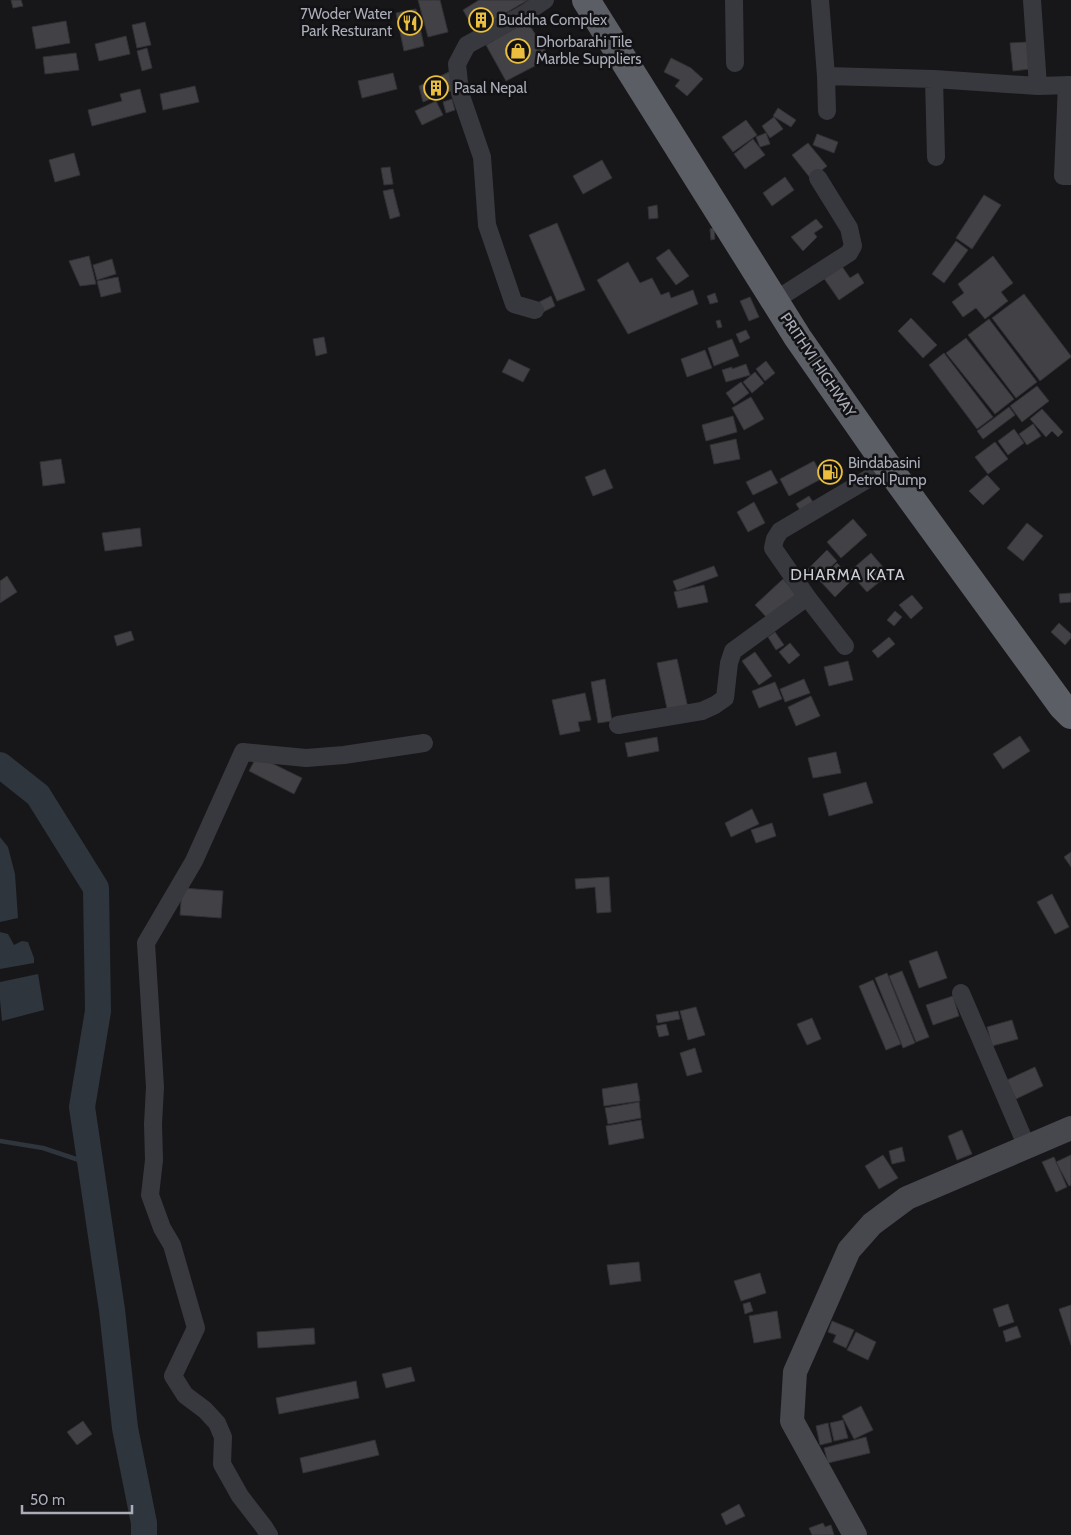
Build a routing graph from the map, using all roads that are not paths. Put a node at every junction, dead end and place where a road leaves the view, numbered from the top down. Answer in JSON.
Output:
{"nodes":[{"id":1,"x":545,"y":0,"type":"edge"},
{"id":2,"x":586,"y":0,"type":"edge"},
{"id":3,"x":734,"y":0,"type":"edge"},
{"id":4,"x":820,"y":0,"type":"edge"},
{"id":5,"x":1032,"y":0,"type":"edge"},
{"id":6,"x":735,"y":63,"type":"dead end"},
{"id":7,"x":826,"y":76,"type":"junction"},
{"id":8,"x":934,"y":79,"type":"junction"},
{"id":9,"x":1069,"y":85,"type":"edge"},
{"id":10,"x":1038,"y":86,"type":"junction"},
{"id":11,"x":827,"y":111,"type":"dead end"},
{"id":12,"x":936,"y":157,"type":"dead end"},
{"id":13,"x":1071,"y":176,"type":"edge"},
{"id":14,"x":818,"y":178,"type":"dead end"},
{"id":15,"x":774,"y":301,"type":"junction"},
{"id":16,"x":535,"y":310,"type":"dead end"},
{"id":17,"x":888,"y":467,"type":"junction"},
{"id":18,"x":807,"y":597,"type":"junction"},
{"id":19,"x":845,"y":646,"type":"dead end"},
{"id":20,"x":1071,"y":715,"type":"edge"},
{"id":21,"x":618,"y":725,"type":"dead end"},
{"id":22,"x":424,"y":743,"type":"dead end"},
{"id":23,"x":961,"y":993,"type":"dead end"},
{"id":24,"x":1071,"y":1128,"type":"edge"},
{"id":25,"x":1028,"y":1147,"type":"junction"},
{"id":26,"x":269,"y":1535,"type":"edge"},
{"id":27,"x":855,"y":1535,"type":"edge"}],
"edges":[{"from":1,"to":16,"type":"street"},
{"from":2,"to":15,"type":"highway","name":"PRITHVI HIGHWAY"},
{"from":3,"to":6,"type":"street"},
{"from":4,"to":7,"type":"street"},
{"from":5,"to":10,"type":"street"},
{"from":7,"to":8,"type":"street"},
{"from":7,"to":11,"type":"street"},
{"from":8,"to":10,"type":"street"},
{"from":8,"to":12,"type":"street"},
{"from":9,"to":10,"type":"street"},
{"from":9,"to":13,"type":"street"},
{"from":14,"to":15,"type":"street"},
{"from":15,"to":17,"type":"highway","name":"PRITHVI HIGHWAY"},
{"from":17,"to":18,"type":"street"},
{"from":17,"to":20,"type":"highway","name":"PRITHVI HIGHWAY"},
{"from":18,"to":19,"type":"street"},
{"from":18,"to":21,"type":"street"},
{"from":22,"to":26,"type":"street"},
{"from":23,"to":25,"type":"street"},
{"from":24,"to":25,"type":"main road"},
{"from":25,"to":27,"type":"main road"}]}
